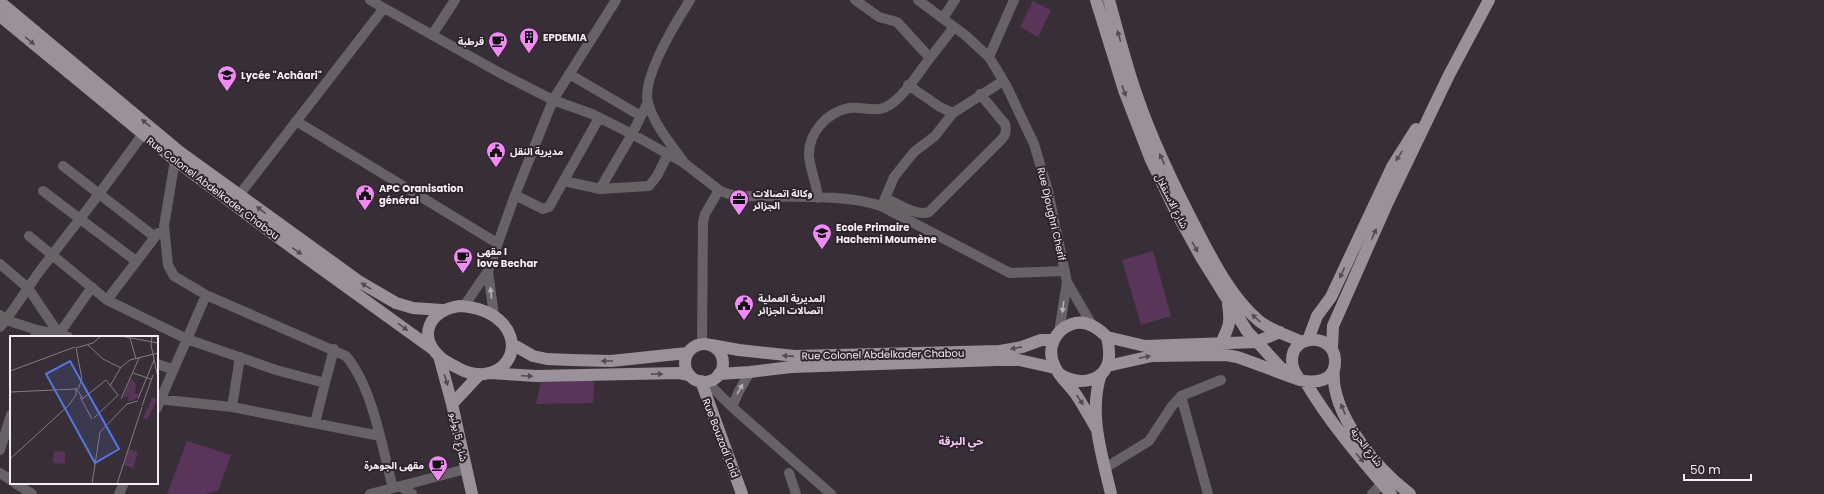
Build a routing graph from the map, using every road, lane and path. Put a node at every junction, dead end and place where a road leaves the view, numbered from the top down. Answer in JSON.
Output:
{"nodes":[{"id":1,"x":370,"y":0,"type":"edge"},
{"id":2,"x":455,"y":0,"type":"edge"},
{"id":3,"x":616,"y":0,"type":"edge"},
{"id":4,"x":690,"y":0,"type":"edge"},
{"id":5,"x":855,"y":0,"type":"edge"},
{"id":6,"x":918,"y":0,"type":"edge"},
{"id":7,"x":955,"y":0,"type":"edge"},
{"id":8,"x":1014,"y":0,"type":"edge"},
{"id":9,"x":1096,"y":0,"type":"edge"},
{"id":10,"x":1109,"y":0,"type":"edge"},
{"id":11,"x":1488,"y":0,"type":"edge"},
{"id":12,"x":0,"y":2,"type":"edge"},
{"id":13,"x":384,"y":8,"type":"junction"},
{"id":14,"x":0,"y":16,"type":"edge"},
{"id":15,"x":943,"y":18,"type":"junction"},
{"id":16,"x":954,"y":27,"type":"junction"},
{"id":17,"x":432,"y":35,"type":"junction"},
{"id":18,"x":989,"y":57,"type":"junction"},
{"id":19,"x":930,"y":58,"type":"junction"},
{"id":20,"x":569,"y":74,"type":"junction"},
{"id":21,"x":1449,"y":75,"type":"junction"},
{"id":22,"x":1003,"y":81,"type":"junction"},
{"id":23,"x":908,"y":85,"type":"junction"},
{"id":24,"x":980,"y":94,"type":"junction"},
{"id":25,"x":553,"y":100,"type":"junction"},
{"id":26,"x":648,"y":102,"type":"junction"},
{"id":27,"x":953,"y":113,"type":"junction"},
{"id":28,"x":641,"y":116,"type":"junction"},
{"id":29,"x":599,"y":118,"type":"junction"},
{"id":30,"x":296,"y":121,"type":"junction"},
{"id":31,"x":143,"y":134,"type":"junction"},
{"id":32,"x":632,"y":134,"type":"junction"},
{"id":33,"x":668,"y":154,"type":"junction"},
{"id":34,"x":178,"y":156,"type":"junction"},
{"id":35,"x":684,"y":163,"type":"junction"},
{"id":36,"x":63,"y":166,"type":"dead end"},
{"id":37,"x":564,"y":181,"type":"junction"},
{"id":38,"x":600,"y":189,"type":"junction"},
{"id":39,"x":43,"y":190,"type":"dead end"},
{"id":40,"x":719,"y":190,"type":"junction"},
{"id":41,"x":99,"y":194,"type":"junction"},
{"id":42,"x":240,"y":194,"type":"junction"},
{"id":43,"x":515,"y":195,"type":"junction"},
{"id":44,"x":818,"y":198,"type":"junction"},
{"id":45,"x":883,"y":202,"type":"junction"},
{"id":46,"x":80,"y":218,"type":"junction"},
{"id":47,"x":164,"y":226,"type":"junction"},
{"id":48,"x":29,"y":236,"type":"dead end"},
{"id":49,"x":154,"y":237,"type":"junction"},
{"id":50,"x":497,"y":243,"type":"junction"},
{"id":51,"x":52,"y":255,"type":"junction"},
{"id":52,"x":136,"y":261,"type":"junction"},
{"id":53,"x":0,"y":264,"type":"edge"},
{"id":54,"x":488,"y":270,"type":"junction"},
{"id":55,"x":1065,"y":271,"type":"junction"},
{"id":56,"x":1067,"y":282,"type":"junction"},
{"id":57,"x":92,"y":287,"type":"junction"},
{"id":58,"x":28,"y":288,"type":"junction"},
{"id":59,"x":206,"y":295,"type":"junction"},
{"id":60,"x":107,"y":300,"type":"junction"},
{"id":61,"x":1228,"y":301,"type":"junction"},
{"id":62,"x":464,"y":306,"type":"junction"},
{"id":63,"x":442,"y":310,"type":"junction"},
{"id":64,"x":494,"y":316,"type":"junction"},
{"id":65,"x":2,"y":321,"type":"edge"},
{"id":66,"x":1092,"y":325,"type":"junction"},
{"id":67,"x":1280,"y":332,"type":"junction"},
{"id":68,"x":36,"y":333,"type":"edge"},
{"id":69,"x":63,"y":336,"type":"edge"},
{"id":70,"x":1056,"y":336,"type":"junction"},
{"id":71,"x":1107,"y":337,"type":"junction"},
{"id":72,"x":187,"y":339,"type":"junction"},
{"id":73,"x":1306,"y":341,"type":"junction"},
{"id":74,"x":1256,"y":342,"type":"junction"},
{"id":75,"x":1220,"y":343,"type":"junction"},
{"id":76,"x":512,"y":344,"type":"junction"},
{"id":77,"x":706,"y":344,"type":"junction"},
{"id":78,"x":1332,"y":348,"type":"junction"},
{"id":79,"x":334,"y":349,"type":"junction"},
{"id":80,"x":436,"y":353,"type":"junction"},
{"id":81,"x":687,"y":353,"type":"junction"},
{"id":82,"x":240,"y":356,"type":"junction"},
{"id":83,"x":158,"y":364,"type":"edge"},
{"id":84,"x":1334,"y":368,"type":"junction"},
{"id":85,"x":172,"y":369,"type":"junction"},
{"id":86,"x":1104,"y":370,"type":"junction"},
{"id":87,"x":1058,"y":371,"type":"junction"},
{"id":88,"x":750,"y":372,"type":"junction"},
{"id":89,"x":484,"y":374,"type":"junction"},
{"id":90,"x":720,"y":374,"type":"junction"},
{"id":91,"x":689,"y":375,"type":"junction"},
{"id":92,"x":1300,"y":378,"type":"junction"},
{"id":93,"x":1221,"y":380,"type":"dead end"},
{"id":94,"x":704,"y":381,"type":"junction"},
{"id":95,"x":325,"y":382,"type":"junction"},
{"id":96,"x":1181,"y":396,"type":"junction"},
{"id":97,"x":158,"y":402,"type":"edge"},
{"id":98,"x":452,"y":404,"type":"junction"},
{"id":99,"x":232,"y":407,"type":"junction"},
{"id":100,"x":732,"y":407,"type":"junction"},
{"id":101,"x":10,"y":418,"type":"edge"},
{"id":102,"x":315,"y":423,"type":"junction"},
{"id":103,"x":1096,"y":428,"type":"junction"},
{"id":104,"x":380,"y":436,"type":"junction"},
{"id":105,"x":0,"y":450,"type":"edge"},
{"id":106,"x":1105,"y":468,"type":"junction"},
{"id":107,"x":466,"y":469,"type":"junction"},
{"id":108,"x":0,"y":473,"type":"edge"},
{"id":109,"x":789,"y":473,"type":"dead end"},
{"id":110,"x":10,"y":479,"type":"edge"},
{"id":111,"x":1382,"y":483,"type":"junction"},
{"id":112,"x":17,"y":484,"type":"edge"},
{"id":113,"x":124,"y":484,"type":"edge"},
{"id":114,"x":396,"y":487,"type":"junction"},
{"id":115,"x":32,"y":494,"type":"edge"},
{"id":116,"x":119,"y":494,"type":"edge"},
{"id":117,"x":370,"y":494,"type":"edge"},
{"id":118,"x":412,"y":494,"type":"edge"},
{"id":119,"x":472,"y":494,"type":"edge"},
{"id":120,"x":742,"y":494,"type":"edge"},
{"id":121,"x":796,"y":494,"type":"edge"},
{"id":122,"x":831,"y":494,"type":"edge"},
{"id":123,"x":1110,"y":494,"type":"edge"},
{"id":124,"x":1208,"y":494,"type":"edge"},
{"id":125,"x":1372,"y":494,"type":"edge"},
{"id":126,"x":1391,"y":494,"type":"edge"},
{"id":127,"x":1410,"y":494,"type":"edge"}],
"edges":[{"from":1,"to":13,"type":"street"},
{"from":2,"to":17,"type":"street"},
{"from":3,"to":20,"type":"street"},
{"from":4,"to":26,"type":"street"},
{"from":5,"to":19,"type":"street"},
{"from":6,"to":15,"type":"street","name":"Rue Djoughri Cherif"},
{"from":7,"to":15,"type":"street"},
{"from":8,"to":18,"type":"street"},
{"from":9,"to":61,"type":"main road","name":"شارع الاستقلال","one_way":true},
{"from":67,"to":10,"type":"main road","name":"شارع الاستقلال","one_way":true},
{"from":11,"to":21,"type":"main road"},
{"from":34,"to":12,"type":"main road","name":"Rue Colonel Abdelkader Chabou","one_way":true},
{"from":13,"to":17,"type":"street"},
{"from":13,"to":30,"type":"street"},
{"from":14,"to":31,"type":"main road","name":"Rue Colonel Abdelkader Chabou","one_way":true},
{"from":15,"to":16,"type":"street","name":"Rue Djoughri Cherif"},
{"from":16,"to":18,"type":"street","name":"Rue Djoughri Cherif"},
{"from":16,"to":19,"type":"street"},
{"from":17,"to":25,"type":"street"},
{"from":18,"to":22,"type":"street","name":"Rue Djoughri Cherif"},
{"from":19,"to":23,"type":"street"},
{"from":20,"to":25,"type":"street"},
{"from":20,"to":28,"type":"street"},
{"from":21,"to":73,"type":"main road","one_way":true},
{"from":78,"to":21,"type":"main road","one_way":true},
{"from":22,"to":24,"type":"street"},
{"from":22,"to":55,"type":"street","name":"Rue Djoughri Cherif"},
{"from":23,"to":27,"type":"street"},
{"from":23,"to":44,"type":"street"},
{"from":24,"to":27,"type":"street"},
{"from":24,"to":45,"type":"street"},
{"from":25,"to":29,"type":"street"},
{"from":25,"to":43,"type":"street"},
{"from":26,"to":28,"type":"street"},
{"from":26,"to":35,"type":"street"},
{"from":27,"to":45,"type":"street"},
{"from":28,"to":32,"type":"street"},
{"from":29,"to":32,"type":"street"},
{"from":29,"to":37,"type":"street"},
{"from":30,"to":42,"type":"street"},
{"from":30,"to":50,"type":"street"},
{"from":31,"to":34,"type":"main road","name":"Rue Colonel Abdelkader Chabou"},
{"from":31,"to":41,"type":"street"},
{"from":32,"to":33,"type":"street"},
{"from":32,"to":38,"type":"street"},
{"from":33,"to":35,"type":"street"},
{"from":33,"to":38,"type":"street"},
{"from":34,"to":42,"type":"main road","name":"Rue Colonel Abdelkader Chabou"},
{"from":34,"to":47,"type":"street"},
{"from":34,"to":80,"type":"main road","name":"Rue Colonel Abdelkader Chabou","one_way":true},
{"from":35,"to":40,"type":"street"},
{"from":36,"to":41,"type":"street"},
{"from":37,"to":38,"type":"street"},
{"from":37,"to":43,"type":"street"},
{"from":39,"to":46,"type":"street"},
{"from":40,"to":44,"type":"street"},
{"from":40,"to":77,"type":"street"},
{"from":41,"to":46,"type":"street"},
{"from":41,"to":49,"type":"street"},
{"from":63,"to":42,"type":"main road","name":"Rue Colonel Abdelkader Chabou","one_way":true},
{"from":43,"to":50,"type":"street"},
{"from":44,"to":45,"type":"street"},
{"from":45,"to":55,"type":"street"},
{"from":46,"to":51,"type":"street"},
{"from":46,"to":52,"type":"street"},
{"from":47,"to":49,"type":"street"},
{"from":47,"to":59,"type":"street"},
{"from":48,"to":51,"type":"street"},
{"from":49,"to":52,"type":"street"},
{"from":50,"to":54,"type":"street"},
{"from":51,"to":57,"type":"street"},
{"from":51,"to":58,"type":"street"},
{"from":52,"to":60,"type":"street"},
{"from":53,"to":58,"type":"street"},
{"from":54,"to":62,"type":"street"},
{"from":64,"to":54,"type":"street","one_way":true},
{"from":55,"to":56,"type":"street","name":"Rue Djoughri Cherif"},
{"from":56,"to":66,"type":"street"},
{"from":56,"to":70,"type":"street","one_way":true},
{"from":57,"to":60,"type":"street"},
{"from":57,"to":69,"type":"street"},
{"from":58,"to":65,"type":"street"},
{"from":58,"to":69,"type":"street"},
{"from":59,"to":72,"type":"street"},
{"from":59,"to":79,"type":"street"},
{"from":60,"to":72,"type":"street"},
{"from":61,"to":74,"type":"main road","name":"شارع الاستقلال"},
{"from":61,"to":75,"type":"main road"},
{"from":62,"to":63,"type":"main road"},
{"from":62,"to":64,"type":"main road"},
{"from":63,"to":80,"type":"main road"},
{"from":64,"to":76,"type":"main road"},
{"from":65,"to":68,"type":"street"},
{"from":66,"to":70,"type":"main road"},
{"from":66,"to":71,"type":"main road"},
{"from":67,"to":73,"type":"main road","name":"شارع الاستقلال"},
{"from":67,"to":74,"type":"main road"},
{"from":68,"to":69,"type":"street"},
{"from":70,"to":77,"type":"main road","name":"Rue Colonel Abdelkader Chabou","one_way":true},
{"from":70,"to":87,"type":"main road"},
{"from":71,"to":75,"type":"main road"},
{"from":71,"to":86,"type":"main road"},
{"from":72,"to":82,"type":"street"},
{"from":72,"to":85,"type":"street"},
{"from":73,"to":78,"type":"main road"},
{"from":73,"to":92,"type":"main road"},
{"from":74,"to":75,"type":"main road"},
{"from":74,"to":92,"type":"main road","name":"شارع الاستقلال"},
{"from":81,"to":76,"type":"main road","one_way":true},
{"from":76,"to":89,"type":"main road"},
{"from":77,"to":81,"type":"main road"},
{"from":77,"to":90,"type":"main road"},
{"from":78,"to":84,"type":"main road"},
{"from":79,"to":95,"type":"street"},
{"from":79,"to":104,"type":"street"},
{"from":80,"to":89,"type":"main road"},
{"from":80,"to":98,"type":"main road","name":"شارع 5 يوليو","one_way":true},
{"from":81,"to":91,"type":"main road"},
{"from":82,"to":95,"type":"street"},
{"from":82,"to":99,"type":"street"},
{"from":83,"to":85,"type":"street"},
{"from":84,"to":92,"type":"main road"},
{"from":127,"to":84,"type":"main road","name":"شارع الحرية","one_way":true},
{"from":85,"to":97,"type":"street"},
{"from":86,"to":87,"type":"main road"},
{"from":86,"to":92,"type":"main road","one_way":true},
{"from":86,"to":103,"type":"main road"},
{"from":87,"to":88,"type":"main road","name":"Rue Colonel Abdelkader Chabou"},
{"from":87,"to":103,"type":"main road","one_way":true},
{"from":88,"to":90,"type":"main road","name":"Rue Colonel Abdelkader Chabou"},
{"from":100,"to":88,"type":"street","one_way":true},
{"from":89,"to":91,"type":"main road","one_way":true},
{"from":89,"to":98,"type":"main road","name":"شارع 5 يوليو"},
{"from":90,"to":94,"type":"main road"},
{"from":91,"to":94,"type":"main road"},
{"from":92,"to":111,"type":"main road","name":"شارع الحرية","one_way":true},
{"from":93,"to":96,"type":"street"},
{"from":94,"to":100,"type":"street"},
{"from":94,"to":120,"type":"main road","name":"Rue Bouzadi Laid"},
{"from":95,"to":102,"type":"street"},
{"from":96,"to":106,"type":"street"},
{"from":96,"to":124,"type":"street"},
{"from":97,"to":99,"type":"street"},
{"from":98,"to":107,"type":"main road","name":"شارع 5 يوليو"},
{"from":99,"to":102,"type":"street"},
{"from":100,"to":122,"type":"street"},
{"from":101,"to":105,"type":"street"},
{"from":102,"to":104,"type":"street"},
{"from":103,"to":106,"type":"main road"},
{"from":104,"to":114,"type":"street"},
{"from":106,"to":123,"type":"main road"},
{"from":107,"to":114,"type":"street"},
{"from":107,"to":119,"type":"main road","name":"شارع 5 يوليو"},
{"from":108,"to":110,"type":"street"},
{"from":109,"to":121,"type":"street"},
{"from":111,"to":125,"type":"street"},
{"from":111,"to":126,"type":"main road","name":"شارع الحرية"},
{"from":112,"to":115,"type":"street"},
{"from":113,"to":116,"type":"street"},
{"from":114,"to":117,"type":"street"},
{"from":114,"to":118,"type":"street"}]}
